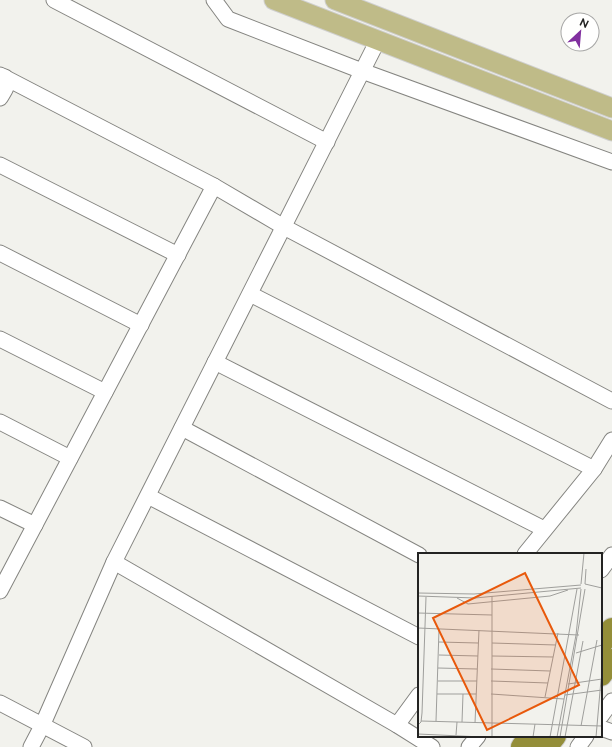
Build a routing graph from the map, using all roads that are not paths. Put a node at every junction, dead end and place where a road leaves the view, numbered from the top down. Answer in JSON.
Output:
{"nodes":[{"id":1,"x":54,"y":0,"type":"edge"},
{"id":2,"x":214,"y":0,"type":"edge"},
{"id":3,"x":274,"y":0,"type":"edge"},
{"id":4,"x":336,"y":0,"type":"edge"},
{"id":5,"x":378,"y":40,"type":"junction"},
{"id":6,"x":362,"y":71,"type":"junction"},
{"id":7,"x":2,"y":76,"type":"edge"},
{"id":8,"x":0,"y":98,"type":"edge"},
{"id":9,"x":612,"y":108,"type":"edge"},
{"id":10,"x":612,"y":130,"type":"edge"},
{"id":11,"x":326,"y":142,"type":"junction"},
{"id":12,"x":612,"y":162,"type":"edge"},
{"id":13,"x":0,"y":165,"type":"edge"},
{"id":14,"x":214,"y":186,"type":"junction"},
{"id":15,"x":284,"y":227,"type":"junction"},
{"id":16,"x":0,"y":253,"type":"edge"},
{"id":17,"x":178,"y":255,"type":"junction"},
{"id":18,"x":250,"y":294,"type":"junction"},
{"id":19,"x":141,"y":325,"type":"junction"},
{"id":20,"x":0,"y":339,"type":"edge"},
{"id":21,"x":215,"y":362,"type":"junction"},
{"id":22,"x":105,"y":392,"type":"junction"},
{"id":23,"x":612,"y":401,"type":"edge"},
{"id":24,"x":0,"y":422,"type":"edge"},
{"id":25,"x":182,"y":428,"type":"junction"},
{"id":26,"x":612,"y":440,"type":"edge"},
{"id":27,"x":70,"y":458,"type":"junction"},
{"id":28,"x":594,"y":469,"type":"junction"},
{"id":29,"x":148,"y":496,"type":"junction"},
{"id":30,"x":0,"y":508,"type":"edge"},
{"id":31,"x":35,"y":525,"type":"junction"},
{"id":32,"x":544,"y":529,"type":"junction"},
{"id":33,"x":526,"y":553,"type":"edge"},
{"id":34,"x":418,"y":554,"type":"edge"},
{"id":35,"x":612,"y":555,"type":"edge"},
{"id":36,"x":114,"y":562,"type":"junction"},
{"id":37,"x":602,"y":569,"type":"edge"},
{"id":38,"x":0,"y":591,"type":"edge"},
{"id":39,"x":612,"y":629,"type":"edge"},
{"id":40,"x":418,"y":636,"type":"edge"},
{"id":41,"x":602,"y":643,"type":"edge"},
{"id":42,"x":612,"y":660,"type":"edge"},
{"id":43,"x":602,"y":674,"type":"edge"},
{"id":44,"x":418,"y":696,"type":"edge"},
{"id":45,"x":612,"y":701,"type":"edge"},
{"id":46,"x":0,"y":703,"type":"edge"},
{"id":47,"x":602,"y":715,"type":"edge"},
{"id":48,"x":397,"y":725,"type":"junction"},
{"id":49,"x":42,"y":726,"type":"junction"},
{"id":50,"x":602,"y":728,"type":"edge"},
{"id":51,"x":612,"y":732,"type":"edge"},
{"id":52,"x":477,"y":737,"type":"edge"},
{"id":53,"x":529,"y":737,"type":"edge"},
{"id":54,"x":554,"y":737,"type":"edge"},
{"id":55,"x":585,"y":737,"type":"edge"},
{"id":56,"x":31,"y":747,"type":"edge"},
{"id":57,"x":84,"y":747,"type":"edge"},
{"id":58,"x":432,"y":747,"type":"edge"},
{"id":59,"x":470,"y":747,"type":"edge"},
{"id":60,"x":522,"y":747,"type":"edge"},
{"id":61,"x":546,"y":747,"type":"edge"},
{"id":62,"x":578,"y":747,"type":"edge"}],
"edges":[{"from":1,"to":11,"type":"street"},
{"from":2,"to":6,"type":"street"},
{"from":3,"to":5,"type":"main road"},
{"from":4,"to":9,"type":"main road"},
{"from":5,"to":6,"type":"street"},
{"from":5,"to":10,"type":"main road"},
{"from":6,"to":11,"type":"street"},
{"from":6,"to":12,"type":"street"},
{"from":7,"to":8,"type":"street"},
{"from":7,"to":14,"type":"street"},
{"from":11,"to":15,"type":"street"},
{"from":13,"to":17,"type":"street"},
{"from":14,"to":15,"type":"street"},
{"from":14,"to":17,"type":"street"},
{"from":15,"to":18,"type":"street"},
{"from":15,"to":23,"type":"street"},
{"from":16,"to":19,"type":"street"},
{"from":17,"to":19,"type":"street"},
{"from":18,"to":21,"type":"street"},
{"from":18,"to":28,"type":"street"},
{"from":19,"to":22,"type":"street"},
{"from":20,"to":22,"type":"street"},
{"from":21,"to":25,"type":"street"},
{"from":21,"to":32,"type":"street"},
{"from":22,"to":27,"type":"street"},
{"from":24,"to":27,"type":"street"},
{"from":25,"to":29,"type":"street"},
{"from":25,"to":34,"type":"street"},
{"from":26,"to":28,"type":"street"},
{"from":27,"to":31,"type":"street"},
{"from":28,"to":32,"type":"street"},
{"from":29,"to":36,"type":"street"},
{"from":29,"to":40,"type":"street"},
{"from":30,"to":31,"type":"street"},
{"from":31,"to":38,"type":"street"},
{"from":32,"to":33,"type":"street"},
{"from":35,"to":37,"type":"street"},
{"from":36,"to":48,"type":"street"},
{"from":36,"to":49,"type":"street"},
{"from":39,"to":41,"type":"highway"},
{"from":42,"to":43,"type":"highway"},
{"from":44,"to":48,"type":"street"},
{"from":45,"to":47,"type":"street"},
{"from":46,"to":49,"type":"street"},
{"from":48,"to":58,"type":"street"},
{"from":49,"to":56,"type":"street"},
{"from":49,"to":57,"type":"street"},
{"from":50,"to":51,"type":"street"},
{"from":52,"to":59,"type":"street"},
{"from":53,"to":60,"type":"highway"},
{"from":54,"to":61,"type":"highway"},
{"from":55,"to":62,"type":"street"}]}
